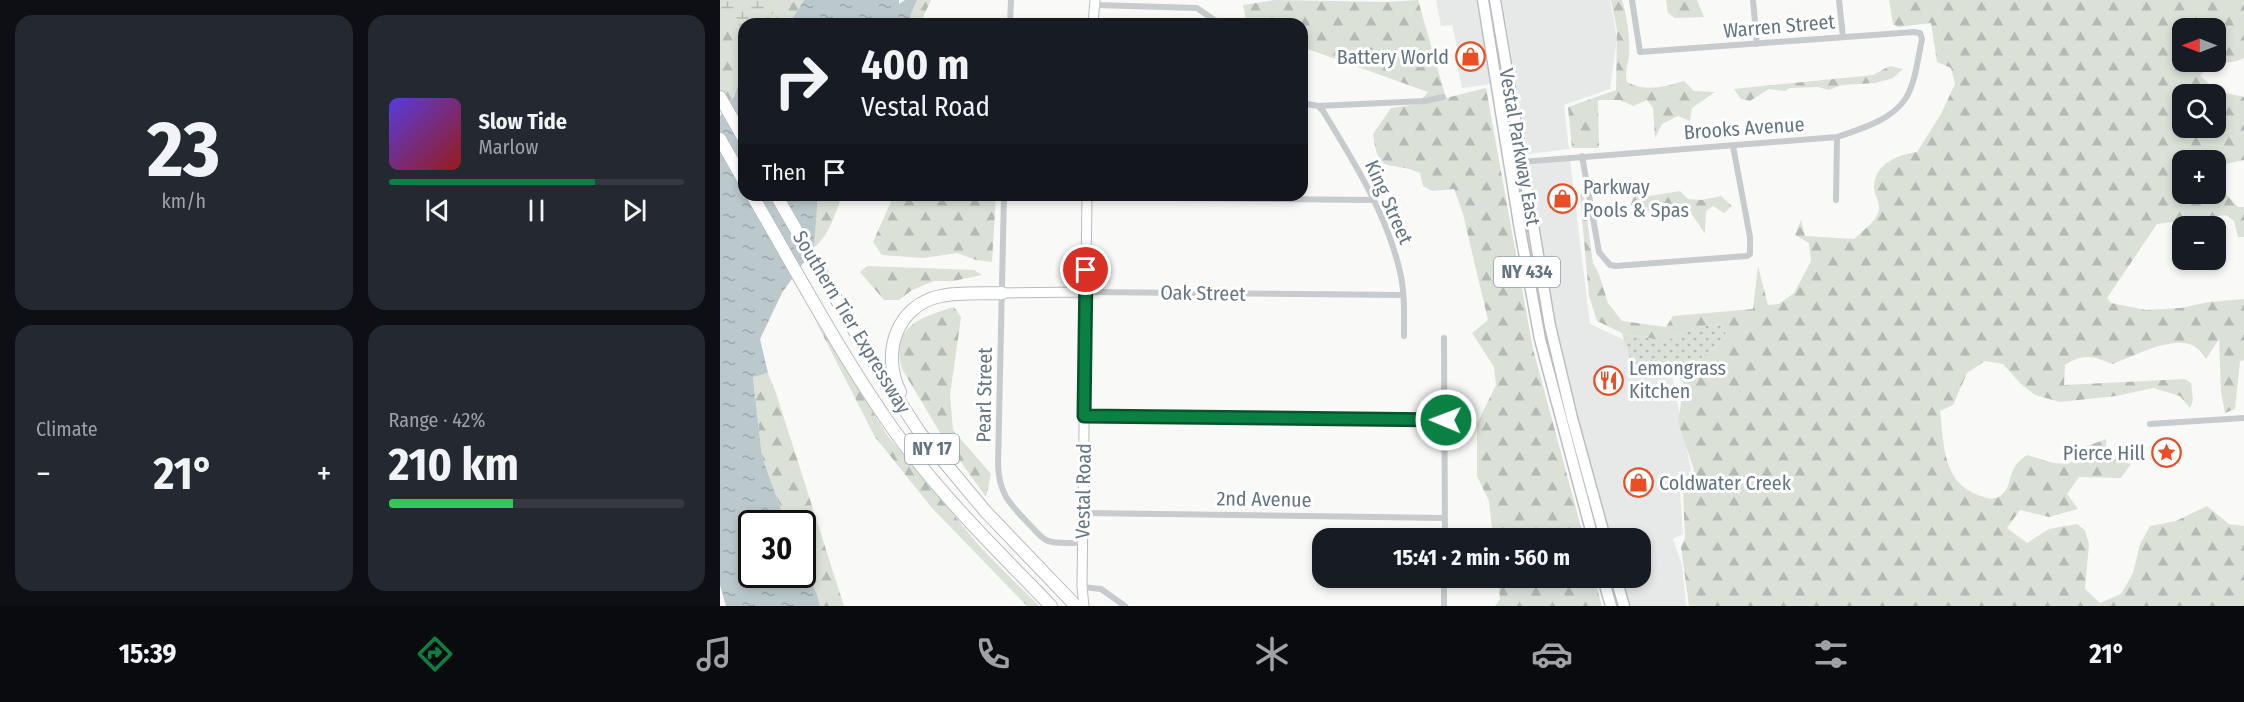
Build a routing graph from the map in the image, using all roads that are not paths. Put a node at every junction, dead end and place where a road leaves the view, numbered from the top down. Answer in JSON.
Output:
{"nodes":[{"id":1,"x":1011,"y":0,"type":"edge"},
{"id":2,"x":1483,"y":0,"type":"edge"},
{"id":3,"x":1495,"y":0,"type":"edge"},
{"id":4,"x":1632,"y":0,"type":"edge"},
{"id":5,"x":1753,"y":0,"type":"edge"},
{"id":6,"x":1839,"y":0,"type":"edge"},
{"id":7,"x":1095,"y":2,"type":"edge"},
{"id":8,"x":1010,"y":18,"type":"edge"},
{"id":9,"x":1094,"y":18,"type":"edge"},
{"id":10,"x":1211,"y":18,"type":"edge"},
{"id":11,"x":1843,"y":37,"type":"junction"},
{"id":12,"x":1922,"y":37,"type":"joint"},
{"id":13,"x":1757,"y":44,"type":"junction"},
{"id":14,"x":720,"y":97,"type":"edge"},
{"id":15,"x":1443,"y":97,"type":"dead end"},
{"id":16,"x":1308,"y":104,"type":"edge"},
{"id":17,"x":1318,"y":106,"type":"junction"},
{"id":18,"x":738,"y":128,"type":"edge"},
{"id":19,"x":1837,"y":137,"type":"junction"},
{"id":20,"x":720,"y":139,"type":"edge"},
{"id":21,"x":1732,"y":146,"type":"junction"},
{"id":22,"x":1581,"y":156,"type":"junction"},
{"id":23,"x":1522,"y":162,"type":"junction"},
{"id":24,"x":1509,"y":163,"type":"junction"},
{"id":25,"x":738,"y":170,"type":"edge"},
{"id":26,"x":1308,"y":199,"type":"edge"},
{"id":27,"x":1374,"y":200,"type":"junction"},
{"id":28,"x":1836,"y":200,"type":"dead end"},
{"id":29,"x":755,"y":201,"type":"edge"},
{"id":30,"x":779,"y":201,"type":"edge"},
{"id":31,"x":1004,"y":201,"type":"edge"},
{"id":32,"x":1087,"y":201,"type":"edge"},
{"id":33,"x":1086,"y":292,"type":"junction"},
{"id":34,"x":1002,"y":293,"type":"junction"},
{"id":35,"x":1403,"y":295,"type":"junction"},
{"id":36,"x":1404,"y":336,"type":"dead end"},
{"id":37,"x":1444,"y":338,"type":"dead end"},
{"id":38,"x":1084,"y":416,"type":"junction"},
{"id":39,"x":2244,"y":418,"type":"edge"},
{"id":40,"x":1446,"y":420,"type":"junction"},
{"id":41,"x":2150,"y":424,"type":"dead end"},
{"id":42,"x":920,"y":433,"type":"junction"},
{"id":43,"x":1083,"y":513,"type":"junction"},
{"id":44,"x":1445,"y":518,"type":"junction"},
{"id":45,"x":1445,"y":528,"type":"edge"},
{"id":46,"x":1590,"y":528,"type":"edge"},
{"id":47,"x":1602,"y":528,"type":"edge"},
{"id":48,"x":1083,"y":543,"type":"junction"},
{"id":49,"x":1082,"y":586,"type":"junction"},
{"id":50,"x":1444,"y":588,"type":"edge"},
{"id":51,"x":1606,"y":588,"type":"edge"},
{"id":52,"x":1619,"y":588,"type":"edge"},
{"id":53,"x":1051,"y":606,"type":"edge"},
{"id":54,"x":1076,"y":606,"type":"edge"},
{"id":55,"x":1084,"y":606,"type":"edge"},
{"id":56,"x":1125,"y":606,"type":"edge"},
{"id":57,"x":1444,"y":606,"type":"edge"},
{"id":58,"x":1611,"y":606,"type":"edge"},
{"id":59,"x":1624,"y":606,"type":"edge"}],
"edges":[{"from":1,"to":8,"type":"street"},
{"from":2,"to":24,"type":"main road","name":"Vestal Parkway East","number":"NY 434"},
{"from":3,"to":23,"type":"main road","name":"Vestal Parkway East","number":"NY 434"},
{"from":4,"to":13,"type":"street","name":"Warren Street"},
{"from":5,"to":13,"type":"street"},
{"from":6,"to":11,"type":"street"},
{"from":7,"to":9,"type":"street"},
{"from":7,"to":10,"type":"street"},
{"from":11,"to":12,"type":"street","name":"Warren Street"},
{"from":11,"to":13,"type":"street","name":"Warren Street"},
{"from":12,"to":19,"type":"street","name":"Brooks Avenue"},
{"from":14,"to":18,"type":"highway"},
{"from":15,"to":17,"type":"street"},
{"from":16,"to":17,"type":"street"},
{"from":17,"to":27,"type":"street","name":"King Street"},
{"from":19,"to":21,"type":"street","name":"Brooks Avenue"},
{"from":19,"to":28,"type":"street"},
{"from":20,"to":25,"type":"highway"},
{"from":21,"to":22,"type":"street","name":"Brooks Avenue"},
{"from":21,"to":22,"type":"street"},
{"from":22,"to":23,"type":"street","name":"Brooks Avenue"},
{"from":23,"to":24,"type":"street","name":"Brooks Avenue"},
{"from":23,"to":47,"type":"main road","name":"Vestal Parkway East","number":"NY 434"},
{"from":24,"to":46,"type":"main road","name":"Vestal Parkway East","number":"NY 434"},
{"from":26,"to":27,"type":"street"},
{"from":27,"to":35,"type":"street","name":"King Street"},
{"from":29,"to":53,"type":"highway","name":"Southern Tier Expressway","number":"NY 17"},
{"from":30,"to":42,"type":"highway","name":"Southern Tier Expressway","number":"NY 17"},
{"from":31,"to":34,"type":"street","name":"Pearl Street"},
{"from":32,"to":33,"type":"street","name":"Vestal Road"},
{"from":33,"to":34,"type":"street","name":"Oak Street"},
{"from":33,"to":35,"type":"street","name":"Oak Street"},
{"from":33,"to":38,"type":"street","name":"Vestal Road"},
{"from":34,"to":42,"type":"highway"},
{"from":34,"to":48,"type":"street","name":"Pearl Street"},
{"from":35,"to":36,"type":"street","name":"King Street"},
{"from":37,"to":40,"type":"street"},
{"from":38,"to":40,"type":"street"},
{"from":38,"to":43,"type":"street","name":"Vestal Road"},
{"from":39,"to":41,"type":"street"},
{"from":40,"to":44,"type":"street"},
{"from":42,"to":54,"type":"highway","name":"Southern Tier Expressway","number":"NY 17"},
{"from":43,"to":44,"type":"street","name":"2nd Avenue"},
{"from":43,"to":48,"type":"street","name":"Vestal Road"},
{"from":44,"to":45,"type":"street"},
{"from":48,"to":49,"type":"street","name":"Vestal Road"},
{"from":49,"to":55,"type":"street","name":"Vestal Road"},
{"from":49,"to":56,"type":"street"},
{"from":50,"to":57,"type":"street"},
{"from":51,"to":58,"type":"main road"},
{"from":52,"to":59,"type":"main road"}]}
